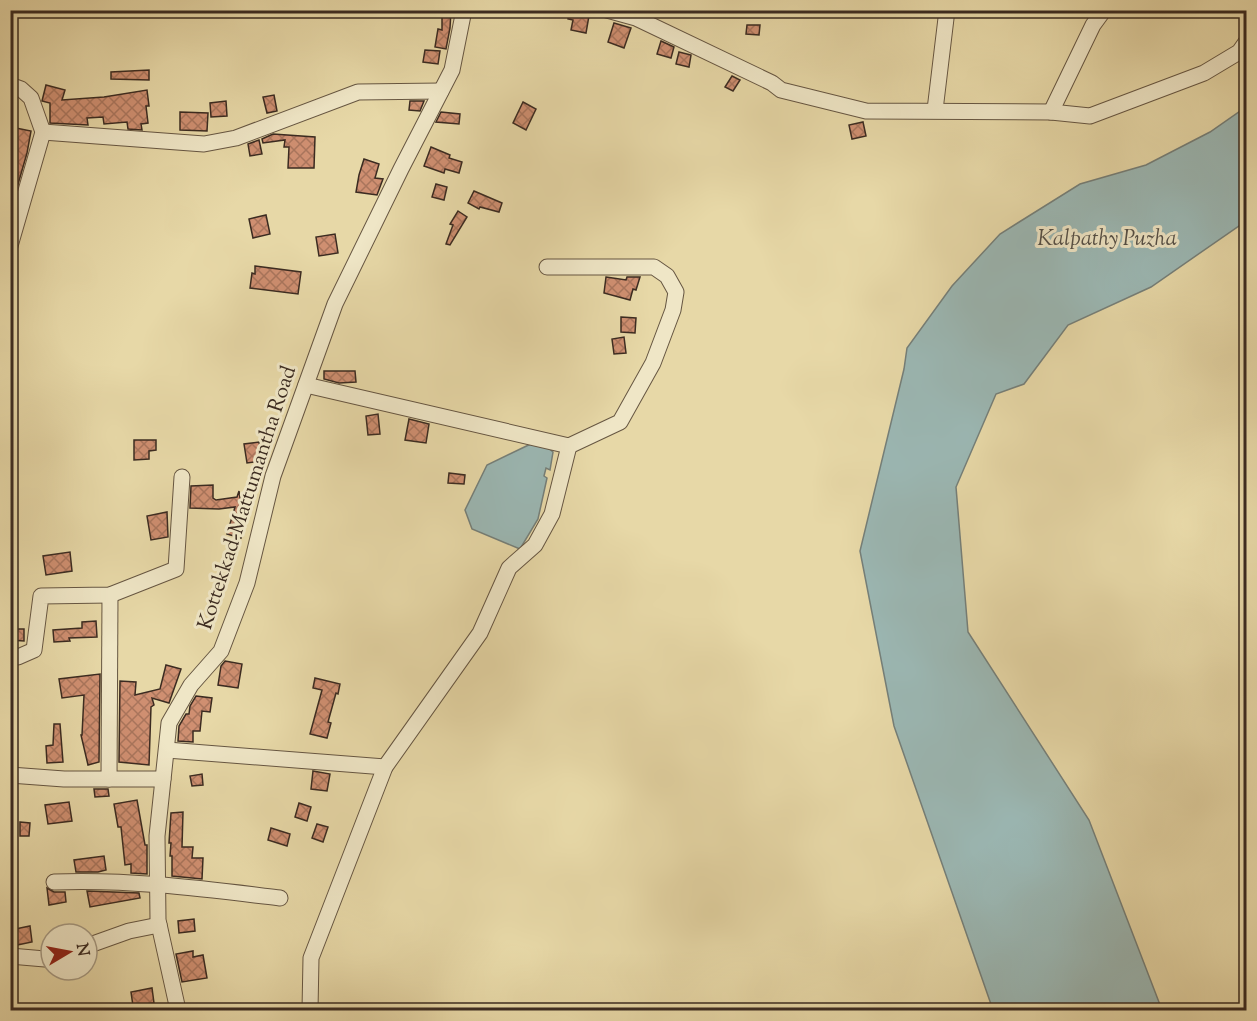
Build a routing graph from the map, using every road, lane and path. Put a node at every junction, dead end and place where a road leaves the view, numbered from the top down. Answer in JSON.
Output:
{"nodes":[{"id":1,"x":464,"y":10,"type":"edge"},
{"id":2,"x":607,"y":10,"type":"edge"},
{"id":3,"x":947,"y":10,"type":"edge"},
{"id":4,"x":1104,"y":10,"type":"edge"},
{"id":5,"x":1246,"y":42,"type":"edge"},
{"id":6,"x":10,"y":85,"type":"edge"},
{"id":7,"x":441,"y":91,"type":"junction"},
{"id":8,"x":935,"y":110,"type":"junction"},
{"id":9,"x":1051,"y":112,"type":"junction"},
{"id":10,"x":43,"y":132,"type":"junction"},
{"id":11,"x":10,"y":246,"type":"edge"},
{"id":12,"x":547,"y":267,"type":"dead end"},
{"id":13,"x":306,"y":385,"type":"junction"},
{"id":14,"x":569,"y":446,"type":"junction"},
{"id":15,"x":182,"y":477,"type":"dead end"},
{"id":16,"x":110,"y":595,"type":"junction"},
{"id":17,"x":10,"y":657,"type":"edge"},
{"id":18,"x":167,"y":750,"type":"junction"},
{"id":19,"x":385,"y":767,"type":"junction"},
{"id":20,"x":10,"y":775,"type":"edge"},
{"id":21,"x":109,"y":779,"type":"junction"},
{"id":22,"x":164,"y":779,"type":"junction"},
{"id":23,"x":54,"y":882,"type":"dead end"},
{"id":24,"x":158,"y":884,"type":"junction"},
{"id":25,"x":280,"y":898,"type":"dead end"},
{"id":26,"x":159,"y":925,"type":"junction"},
{"id":27,"x":99,"y":944,"type":"edge"},
{"id":28,"x":10,"y":956,"type":"edge"},
{"id":29,"x":39,"y":958,"type":"edge"},
{"id":30,"x":178,"y":1011,"type":"edge"},
{"id":31,"x":310,"y":1011,"type":"edge"}],
"edges":[{"from":1,"to":7,"type":"street","name":"Kottekkad-Mattumantha Road"},
{"from":2,"to":8,"type":"street"},
{"from":3,"to":8,"type":"street"},
{"from":4,"to":9,"type":"street"},
{"from":5,"to":9,"type":"street"},
{"from":6,"to":10,"type":"street"},
{"from":7,"to":10,"type":"street"},
{"from":7,"to":13,"type":"street","name":"Kottekkad-Mattumantha Road"},
{"from":8,"to":9,"type":"street"},
{"from":10,"to":11,"type":"street"},
{"from":12,"to":14,"type":"street"},
{"from":13,"to":14,"type":"street"},
{"from":13,"to":18,"type":"street","name":"Kottekkad-Mattumantha Road"},
{"from":14,"to":19,"type":"street"},
{"from":15,"to":16,"type":"street"},
{"from":16,"to":17,"type":"street"},
{"from":16,"to":21,"type":"street"},
{"from":18,"to":19,"type":"street"},
{"from":18,"to":22,"type":"street","name":"Kottekkad-Mattumantha Road"},
{"from":19,"to":31,"type":"street"},
{"from":20,"to":21,"type":"street"},
{"from":21,"to":22,"type":"street"},
{"from":22,"to":24,"type":"street","name":"Kottekkad-Mattumantha Road"},
{"from":23,"to":24,"type":"street"},
{"from":24,"to":25,"type":"street"},
{"from":24,"to":26,"type":"street","name":"Kottekkad-Mattumantha Road"},
{"from":26,"to":27,"type":"street"},
{"from":26,"to":30,"type":"street","name":"Kottekkad-Mattumantha Road"},
{"from":28,"to":29,"type":"street"}]}
